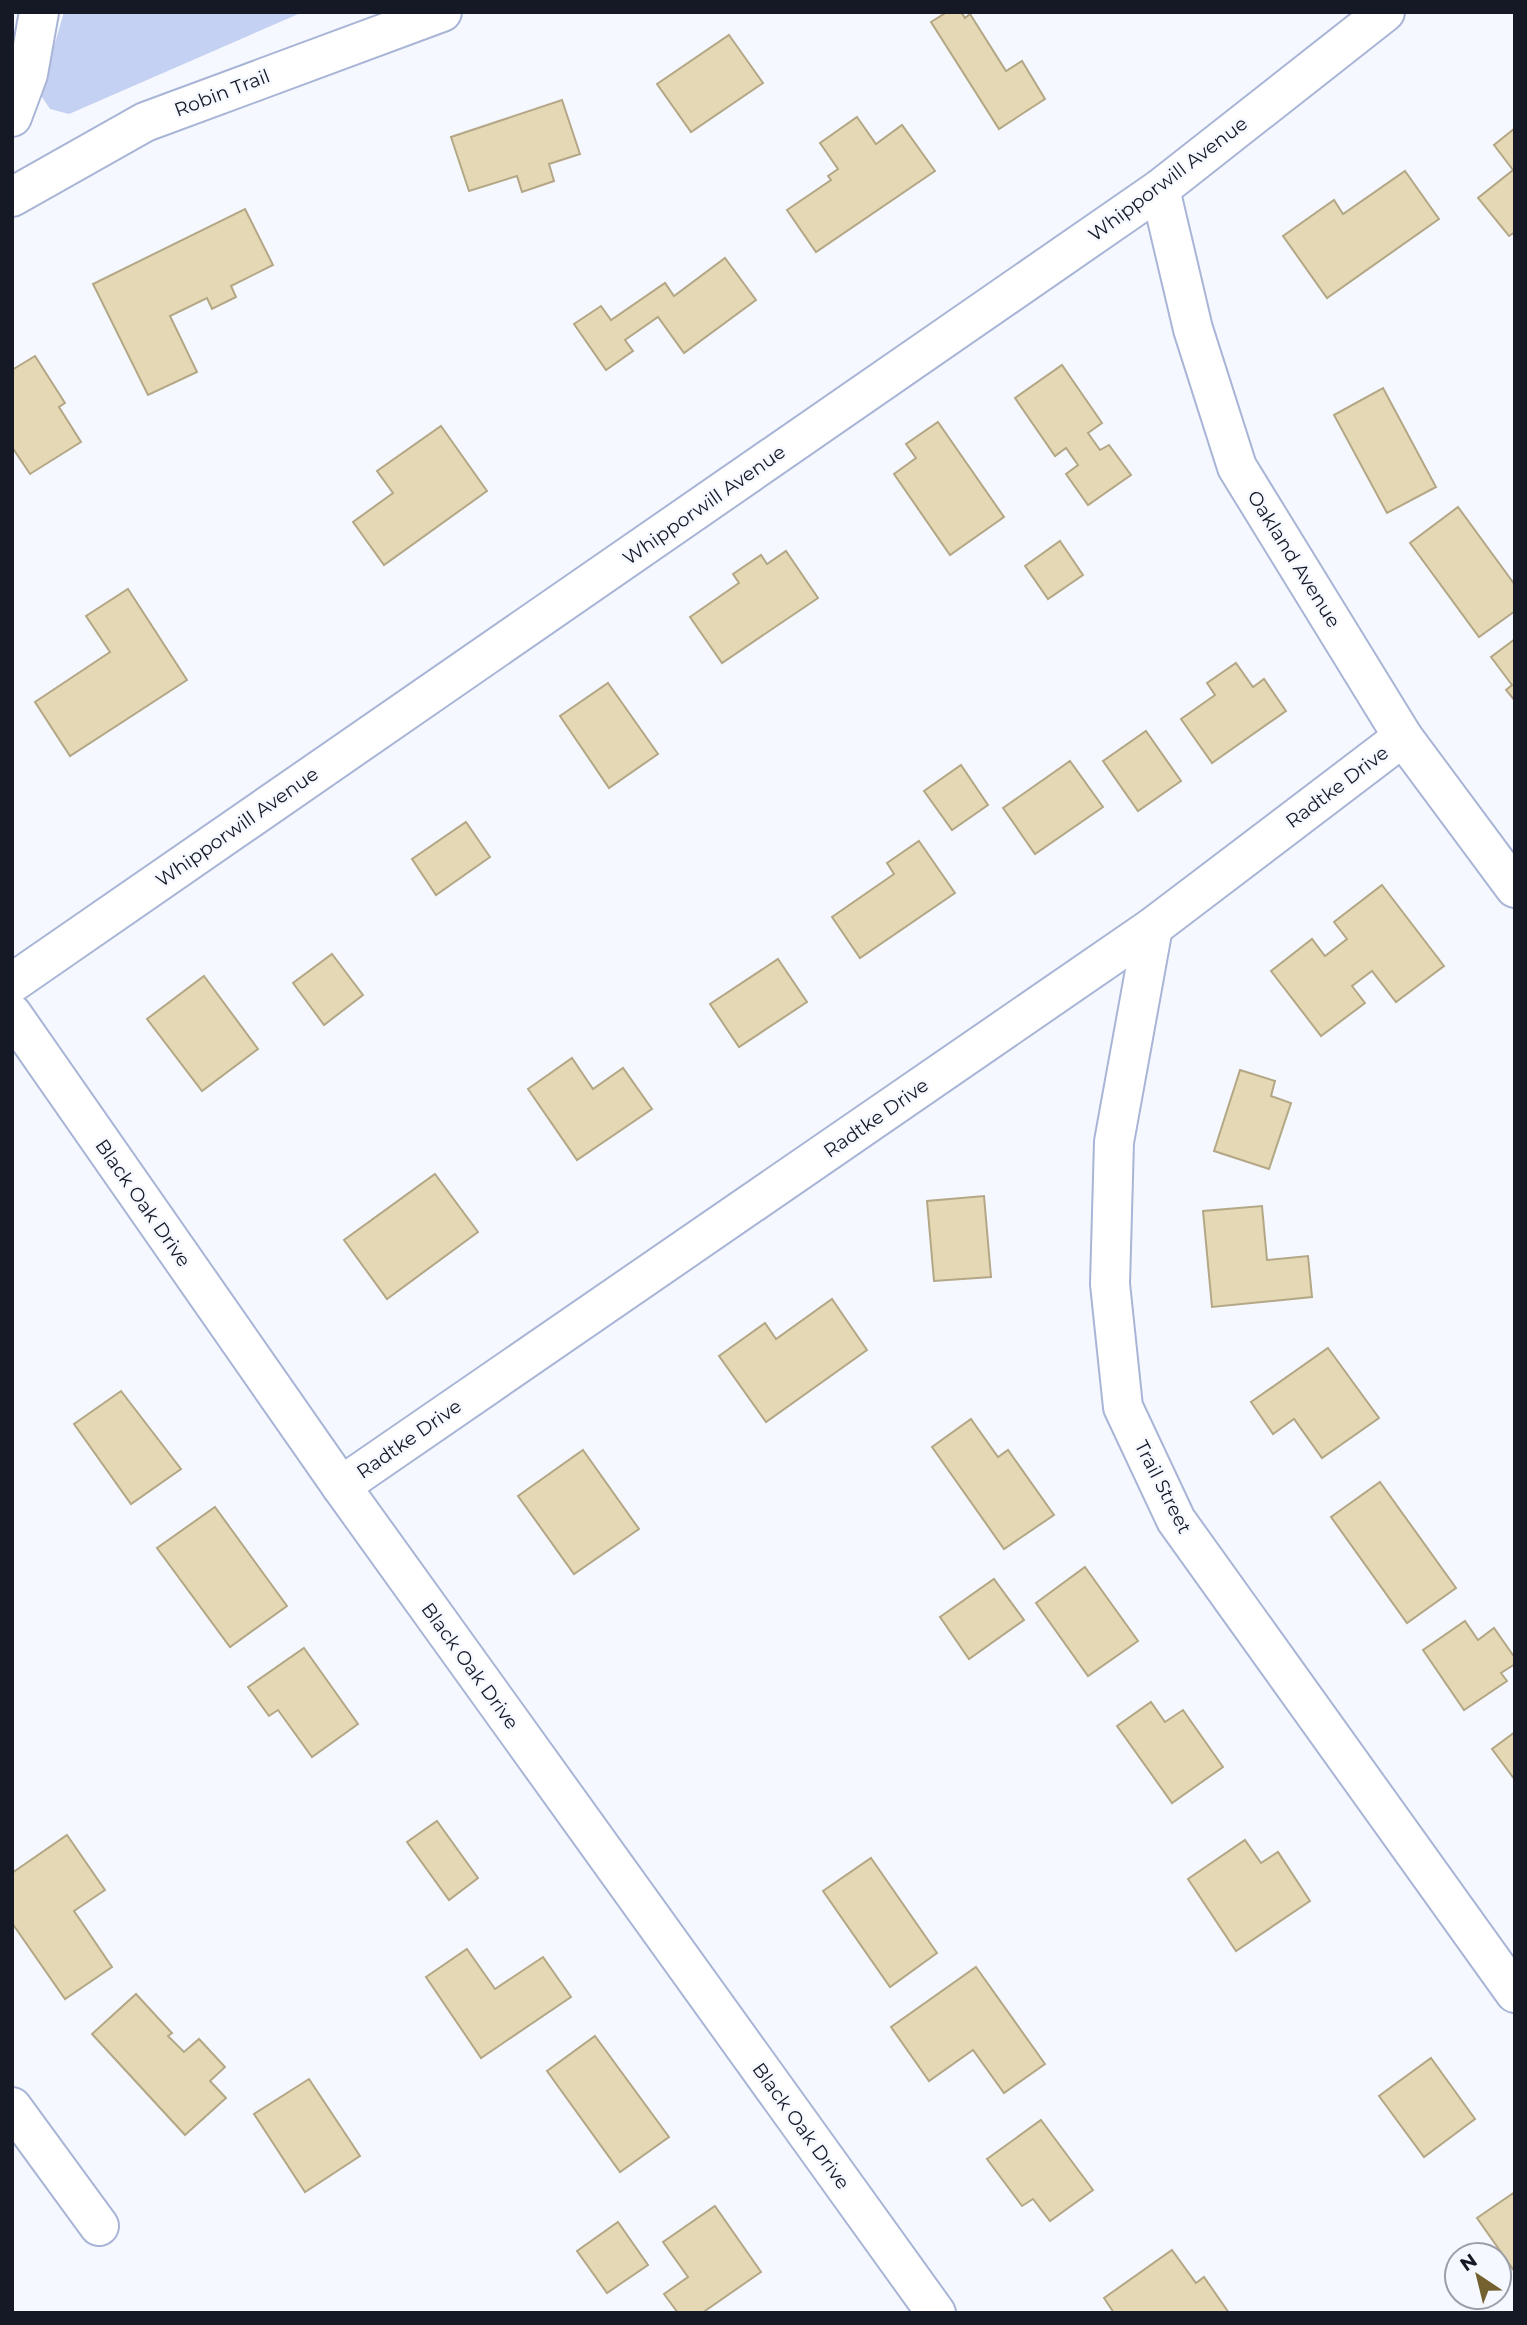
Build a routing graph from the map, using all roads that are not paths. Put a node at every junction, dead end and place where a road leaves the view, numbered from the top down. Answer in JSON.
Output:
{"nodes":[{"id":1,"x":39,"y":12,"type":"edge"},
{"id":2,"x":442,"y":12,"type":"edge"},
{"id":3,"x":1385,"y":12,"type":"edge"},
{"id":4,"x":12,"y":117,"type":"edge"},
{"id":5,"x":1160,"y":189,"type":"junction"},
{"id":6,"x":12,"y":197,"type":"edge"},
{"id":7,"x":1403,"y":737,"type":"junction"},
{"id":8,"x":1515,"y":888,"type":"edge"},
{"id":9,"x":1153,"y":927,"type":"junction"},
{"id":10,"x":12,"y":983,"type":"edge"},
{"id":11,"x":12,"y":1014,"type":"edge"},
{"id":12,"x":341,"y":1486,"type":"junction"},
{"id":13,"x":1515,"y":1993,"type":"edge"},
{"id":14,"x":12,"y":2107,"type":"edge"},
{"id":15,"x":99,"y":2226,"type":"dead end"},
{"id":16,"x":936,"y":2313,"type":"edge"}],
"edges":[{"from":1,"to":4,"type":"street"},
{"from":2,"to":6,"type":"street","name":"Robin Trail"},
{"from":3,"to":5,"type":"street","name":"Whipporwill Avenue"},
{"from":5,"to":7,"type":"street","name":"Oakland Avenue"},
{"from":5,"to":10,"type":"street","name":"Whipporwill Avenue"},
{"from":7,"to":8,"type":"street","name":"Oakland Avenue"},
{"from":7,"to":9,"type":"street","name":"Radtke Drive"},
{"from":9,"to":12,"type":"street","name":"Radtke Drive"},
{"from":9,"to":13,"type":"street","name":"Trail Street"},
{"from":11,"to":12,"type":"street","name":"Black Oak Drive"},
{"from":12,"to":16,"type":"street","name":"Black Oak Drive"},
{"from":14,"to":15,"type":"street"}]}
